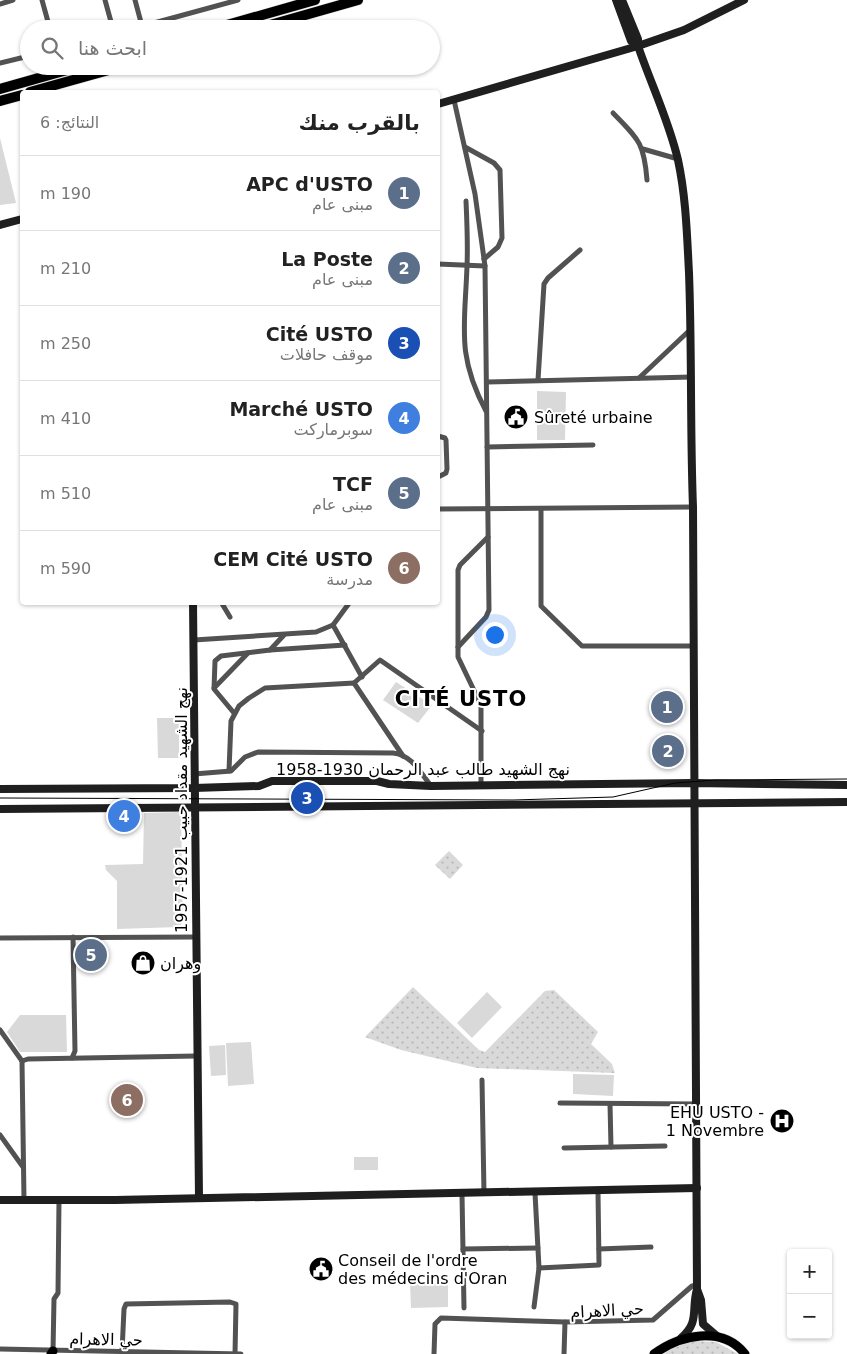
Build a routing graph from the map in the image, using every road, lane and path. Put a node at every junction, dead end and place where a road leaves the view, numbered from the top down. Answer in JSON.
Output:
{"nodes":[{"id":1,"x":14,"y":0,"type":"edge"},
{"id":2,"x":42,"y":0,"type":"edge"},
{"id":3,"x":105,"y":0,"type":"edge"},
{"id":4,"x":136,"y":0,"type":"edge"},
{"id":5,"x":238,"y":0,"type":"edge"},
{"id":6,"x":314,"y":0,"type":"edge"},
{"id":7,"x":358,"y":0,"type":"edge"},
{"id":8,"x":616,"y":0,"type":"edge"},
{"id":9,"x":622,"y":0,"type":"edge"},
{"id":10,"x":744,"y":0,"type":"edge"},
{"id":11,"x":0,"y":4,"type":"edge"},
{"id":12,"x":48,"y":20,"type":"edge"},
{"id":13,"x":111,"y":20,"type":"edge"},
{"id":14,"x":141,"y":20,"type":"edge"},
{"id":15,"x":164,"y":20,"type":"edge"},
{"id":16,"x":244,"y":20,"type":"edge"},
{"id":17,"x":288,"y":20,"type":"edge"},
{"id":18,"x":638,"y":46,"type":"junction"},
{"id":19,"x":20,"y":58,"type":"edge"},
{"id":20,"x":0,"y":63,"type":"edge"},
{"id":21,"x":49,"y":75,"type":"edge"},
{"id":22,"x":91,"y":75,"type":"edge"},
{"id":23,"x":0,"y":89,"type":"edge"},
{"id":24,"x":37,"y":90,"type":"edge"},
{"id":25,"x":20,"y":96,"type":"edge"},
{"id":26,"x":454,"y":100,"type":"junction"},
{"id":27,"x":0,"y":101,"type":"edge"},
{"id":28,"x":440,"y":104,"type":"edge"},
{"id":29,"x":613,"y":113,"type":"dead end"},
{"id":30,"x":465,"y":148,"type":"junction"},
{"id":31,"x":644,"y":149,"type":"junction"},
{"id":32,"x":678,"y":160,"type":"junction"},
{"id":33,"x":647,"y":180,"type":"dead end"},
{"id":34,"x":466,"y":201,"type":"dead end"},
{"id":35,"x":20,"y":220,"type":"edge"},
{"id":36,"x":0,"y":225,"type":"edge"},
{"id":37,"x":580,"y":250,"type":"dead end"},
{"id":38,"x":484,"y":259,"type":"junction"},
{"id":39,"x":440,"y":264,"type":"edge"},
{"id":40,"x":467,"y":265,"type":"junction"},
{"id":41,"x":485,"y":266,"type":"junction"},
{"id":42,"x":691,"y":329,"type":"junction"},
{"id":43,"x":639,"y":378,"type":"junction"},
{"id":44,"x":692,"y":378,"type":"junction"},
{"id":45,"x":538,"y":380,"type":"junction"},
{"id":46,"x":487,"y":382,"type":"junction"},
{"id":47,"x":487,"y":414,"type":"junction"},
{"id":48,"x":440,"y":437,"type":"edge"},
{"id":49,"x":593,"y":445,"type":"dead end"},
{"id":50,"x":487,"y":446,"type":"junction"},
{"id":51,"x":440,"y":476,"type":"edge"},
{"id":52,"x":693,"y":507,"type":"junction"},
{"id":53,"x":440,"y":509,"type":"edge"},
{"id":54,"x":488,"y":509,"type":"junction"},
{"id":55,"x":541,"y":509,"type":"junction"},
{"id":56,"x":488,"y":538,"type":"junction"},
{"id":57,"x":193,"y":605,"type":"edge"},
{"id":58,"x":222,"y":605,"type":"edge"},
{"id":59,"x":348,"y":605,"type":"edge"},
{"id":60,"x":230,"y":618,"type":"dead end"},
{"id":61,"x":333,"y":625,"type":"junction"},
{"id":62,"x":284,"y":635,"type":"junction"},
{"id":63,"x":194,"y":640,"type":"junction"},
{"id":64,"x":345,"y":645,"type":"junction"},
{"id":65,"x":458,"y":646,"type":"junction"},
{"id":66,"x":693,"y":646,"type":"junction"},
{"id":67,"x":270,"y":650,"type":"junction"},
{"id":68,"x":249,"y":653,"type":"junction"},
{"id":69,"x":362,"y":677,"type":"junction"},
{"id":70,"x":354,"y":683,"type":"junction"},
{"id":71,"x":214,"y":689,"type":"junction"},
{"id":72,"x":234,"y":713,"type":"junction"},
{"id":73,"x":482,"y":731,"type":"junction"},
{"id":74,"x":403,"y":756,"type":"junction"},
{"id":75,"x":229,"y":771,"type":"junction"},
{"id":76,"x":194,"y":774,"type":"junction"},
{"id":77,"x":693,"y":783,"type":"junction"},
{"id":78,"x":481,"y":785,"type":"junction"},
{"id":79,"x":847,"y":785,"type":"edge"},
{"id":80,"x":431,"y":786,"type":"junction"},
{"id":81,"x":194,"y":788,"type":"junction"},
{"id":82,"x":0,"y":789,"type":"edge"},
{"id":83,"x":693,"y":802,"type":"junction"},
{"id":84,"x":847,"y":802,"type":"edge"},
{"id":85,"x":0,"y":809,"type":"edge"},
{"id":86,"x":194,"y":809,"type":"junction"},
{"id":87,"x":73,"y":937,"type":"junction"},
{"id":88,"x":195,"y":937,"type":"junction"},
{"id":89,"x":0,"y":938,"type":"edge"},
{"id":90,"x":0,"y":1030,"type":"edge"},
{"id":91,"x":196,"y":1056,"type":"junction"},
{"id":92,"x":72,"y":1058,"type":"junction"},
{"id":93,"x":22,"y":1061,"type":"junction"},
{"id":94,"x":482,"y":1080,"type":"dead end"},
{"id":95,"x":560,"y":1103,"type":"dead end"},
{"id":96,"x":610,"y":1104,"type":"junction"},
{"id":97,"x":697,"y":1104,"type":"junction"},
{"id":98,"x":0,"y":1135,"type":"edge"},
{"id":99,"x":665,"y":1146,"type":"dead end"},
{"id":100,"x":611,"y":1147,"type":"junction"},
{"id":101,"x":564,"y":1148,"type":"dead end"},
{"id":102,"x":23,"y":1167,"type":"junction"},
{"id":103,"x":697,"y":1188,"type":"junction"},
{"id":104,"x":535,"y":1192,"type":"junction"},
{"id":105,"x":598,"y":1192,"type":"junction"},
{"id":106,"x":484,"y":1193,"type":"junction"},
{"id":107,"x":462,"y":1194,"type":"junction"},
{"id":108,"x":199,"y":1198,"type":"junction"},
{"id":109,"x":0,"y":1200,"type":"edge"},
{"id":110,"x":24,"y":1200,"type":"junction"},
{"id":111,"x":60,"y":1200,"type":"junction"},
{"id":112,"x":651,"y":1247,"type":"dead end"},
{"id":113,"x":538,"y":1248,"type":"junction"},
{"id":114,"x":463,"y":1249,"type":"junction"},
{"id":115,"x":599,"y":1249,"type":"junction"},
{"id":116,"x":539,"y":1268,"type":"junction"},
{"id":117,"x":697,"y":1287,"type":"junction"},
{"id":118,"x":534,"y":1307,"type":"dead end"},
{"id":119,"x":464,"y":1308,"type":"dead end"},
{"id":120,"x":565,"y":1322,"type":"junction"},
{"id":121,"x":681,"y":1338,"type":"junction"},
{"id":122,"x":720,"y":1338,"type":"junction"},
{"id":123,"x":0,"y":1349,"type":"edge"},
{"id":124,"x":52,"y":1352,"type":"edge"},
{"id":125,"x":122,"y":1352,"type":"junction"},
{"id":126,"x":235,"y":1354,"type":"edge"},
{"id":127,"x":241,"y":1354,"type":"edge"},
{"id":128,"x":434,"y":1354,"type":"edge"},
{"id":129,"x":564,"y":1354,"type":"edge"},
{"id":130,"x":654,"y":1354,"type":"edge"},
{"id":131,"x":745,"y":1354,"type":"edge"}],
"edges":[{"from":1,"to":11,"type":"street"},
{"from":2,"to":12,"type":"street"},
{"from":3,"to":13,"type":"street"},
{"from":4,"to":14,"type":"street"},
{"from":5,"to":15,"type":"street"},
{"from":6,"to":16,"type":"highway"},
{"from":7,"to":17,"type":"highway"},
{"from":8,"to":18,"type":"main road"},
{"from":9,"to":18,"type":"main road"},
{"from":10,"to":18,"type":"main road"},
{"from":18,"to":26,"type":"main road"},
{"from":18,"to":32,"type":"main road"},
{"from":19,"to":20,"type":"street"},
{"from":21,"to":23,"type":"highway"},
{"from":22,"to":24,"type":"highway"},
{"from":25,"to":27,"type":"highway"},
{"from":26,"to":28,"type":"main road"},
{"from":26,"to":30,"type":"street"},
{"from":29,"to":31,"type":"street"},
{"from":30,"to":38,"type":"street"},
{"from":30,"to":38,"type":"street"},
{"from":31,"to":32,"type":"street"},
{"from":31,"to":33,"type":"street"},
{"from":32,"to":42,"type":"main road"},
{"from":34,"to":40,"type":"street"},
{"from":35,"to":36,"type":"main road"},
{"from":37,"to":45,"type":"street"},
{"from":38,"to":41,"type":"street"},
{"from":39,"to":40,"type":"street"},
{"from":40,"to":41,"type":"street"},
{"from":40,"to":47,"type":"street"},
{"from":41,"to":46,"type":"street"},
{"from":42,"to":43,"type":"street"},
{"from":42,"to":44,"type":"main road"},
{"from":43,"to":44,"type":"street"},
{"from":43,"to":45,"type":"street"},
{"from":44,"to":52,"type":"main road"},
{"from":45,"to":46,"type":"street"},
{"from":46,"to":47,"type":"street"},
{"from":47,"to":50,"type":"street"},
{"from":48,"to":51,"type":"street"},
{"from":49,"to":50,"type":"street"},
{"from":50,"to":54,"type":"street"},
{"from":52,"to":55,"type":"street"},
{"from":52,"to":66,"type":"main road"},
{"from":53,"to":54,"type":"street"},
{"from":54,"to":55,"type":"street"},
{"from":54,"to":56,"type":"street"},
{"from":55,"to":66,"type":"street"},
{"from":56,"to":65,"type":"street"},
{"from":56,"to":65,"type":"street"},
{"from":57,"to":63,"type":"main road","name":"نهج الشهيد مقداد حبيب 1921-1957"},
{"from":58,"to":60,"type":"street"},
{"from":59,"to":61,"type":"street"},
{"from":61,"to":62,"type":"street"},
{"from":61,"to":64,"type":"street"},
{"from":62,"to":63,"type":"street"},
{"from":62,"to":67,"type":"street"},
{"from":63,"to":76,"type":"main road","name":"نهج الشهيد مقداد حبيب 1921-1957"},
{"from":64,"to":67,"type":"street"},
{"from":64,"to":69,"type":"street"},
{"from":65,"to":73,"type":"street"},
{"from":66,"to":77,"type":"main road"},
{"from":67,"to":68,"type":"street"},
{"from":68,"to":71,"type":"street"},
{"from":68,"to":71,"type":"street"},
{"from":69,"to":70,"type":"street"},
{"from":69,"to":73,"type":"street"},
{"from":70,"to":72,"type":"street"},
{"from":70,"to":74,"type":"street"},
{"from":71,"to":72,"type":"street"},
{"from":72,"to":75,"type":"street"},
{"from":73,"to":78,"type":"street"},
{"from":74,"to":75,"type":"street"},
{"from":74,"to":80,"type":"street"},
{"from":75,"to":76,"type":"street"},
{"from":76,"to":81,"type":"main road","name":"نهج الشهيد مقداد حبيب 1921-1957"},
{"from":77,"to":78,"type":"main road","name":"نهج الشهيد طالب عبد الرحمان 1930-1958"},
{"from":77,"to":79,"type":"main road","name":"نهج الشهيد طالب عبد الرحمان 1930-1958"},
{"from":77,"to":83,"type":"main road"},
{"from":78,"to":80,"type":"main road","name":"نهج الشهيد طالب عبد الرحمان 1930-1958"},
{"from":80,"to":81,"type":"main road","name":"نهج الشهيد طالب عبد الرحمان 1930-1958"},
{"from":81,"to":82,"type":"main road","name":"نهج الشهيد طالب عبد الرحمان 1930-1958"},
{"from":81,"to":86,"type":"main road","name":"نهج الشهيد مقداد حبيب 1921-1957"},
{"from":83,"to":84,"type":"main road"},
{"from":83,"to":86,"type":"main road"},
{"from":83,"to":97,"type":"main road"},
{"from":85,"to":86,"type":"main road"},
{"from":86,"to":88,"type":"main road","name":"نهج الشهيد مقداد حبيب 1921-1957"},
{"from":87,"to":88,"type":"street"},
{"from":87,"to":89,"type":"street"},
{"from":87,"to":92,"type":"street"},
{"from":88,"to":91,"type":"main road","name":"نهج الشهيد مقداد حبيب 1921-1957"},
{"from":90,"to":93,"type":"street"},
{"from":91,"to":92,"type":"street"},
{"from":91,"to":108,"type":"main road","name":"نهج الشهيد مقداد حبيب 1921-1957"},
{"from":92,"to":93,"type":"street"},
{"from":93,"to":102,"type":"street"},
{"from":94,"to":106,"type":"street"},
{"from":95,"to":96,"type":"street"},
{"from":96,"to":97,"type":"street"},
{"from":96,"to":100,"type":"street"},
{"from":97,"to":103,"type":"main road"},
{"from":98,"to":102,"type":"street"},
{"from":99,"to":100,"type":"street"},
{"from":100,"to":101,"type":"street"},
{"from":102,"to":110,"type":"street"},
{"from":103,"to":105,"type":"main road"},
{"from":103,"to":117,"type":"main road"},
{"from":104,"to":105,"type":"main road"},
{"from":104,"to":106,"type":"main road"},
{"from":104,"to":113,"type":"street"},
{"from":105,"to":115,"type":"street"},
{"from":106,"to":107,"type":"main road"},
{"from":107,"to":108,"type":"main road"},
{"from":107,"to":114,"type":"street"},
{"from":108,"to":111,"type":"main road"},
{"from":109,"to":110,"type":"main road"},
{"from":110,"to":111,"type":"main road"},
{"from":111,"to":124,"type":"street"},
{"from":112,"to":115,"type":"street"},
{"from":113,"to":114,"type":"street"},
{"from":113,"to":116,"type":"street"},
{"from":114,"to":119,"type":"street"},
{"from":115,"to":116,"type":"street"},
{"from":116,"to":118,"type":"street"},
{"from":117,"to":120,"type":"street","name":"حي الاهرام"},
{"from":117,"to":121,"type":"main road"},
{"from":117,"to":122,"type":"main road"},
{"from":120,"to":128,"type":"street"},
{"from":120,"to":129,"type":"street","name":"حي الاهرام"},
{"from":121,"to":122,"type":"main road"},
{"from":121,"to":130,"type":"main road"},
{"from":122,"to":131,"type":"main road"},
{"from":123,"to":124,"type":"street","name":"حي الاهرام"},
{"from":124,"to":125,"type":"street","name":"حي الاهرام"},
{"from":125,"to":126,"type":"street","name":"حي الاهرام"},
{"from":125,"to":126,"type":"street"},
{"from":126,"to":127,"type":"street","name":"حي الاهرام"}]}
